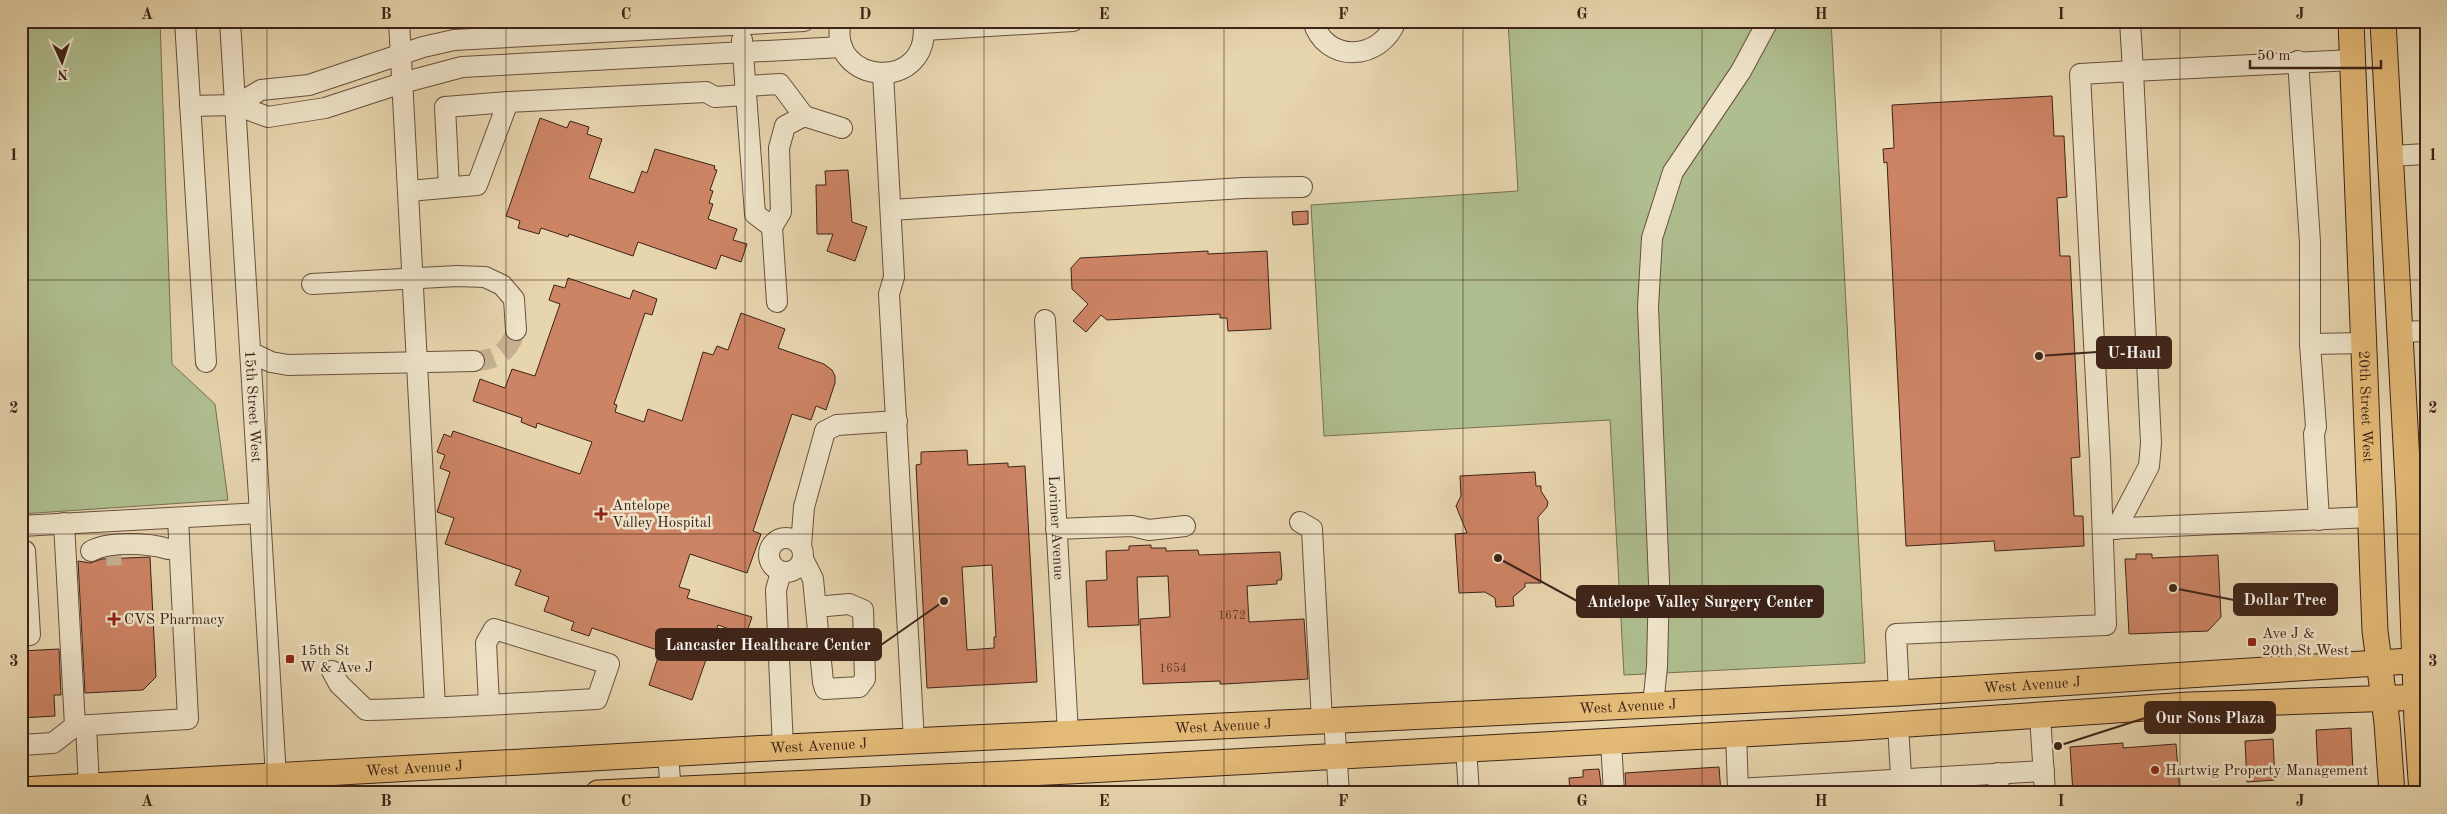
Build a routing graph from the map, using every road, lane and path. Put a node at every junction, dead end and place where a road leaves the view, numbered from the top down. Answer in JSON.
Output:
{"nodes":[{"id":1,"x":185,"y":21,"type":"edge"},
{"id":2,"x":230,"y":21,"type":"edge"},
{"id":3,"x":399,"y":21,"type":"edge"},
{"id":4,"x":804,"y":21,"type":"edge"},
{"id":5,"x":841,"y":21,"type":"edge"},
{"id":6,"x":1073,"y":21,"type":"edge"},
{"id":7,"x":1312,"y":21,"type":"edge"},
{"id":8,"x":1396,"y":21,"type":"edge"},
{"id":9,"x":1768,"y":21,"type":"edge"},
{"id":10,"x":2130,"y":21,"type":"edge"},
{"id":11,"x":2351,"y":21,"type":"edge"},
{"id":12,"x":2383,"y":21,"type":"edge"},
{"id":13,"x":741,"y":25,"type":"junction"},
{"id":14,"x":924,"y":26,"type":"edge"},
{"id":15,"x":524,"y":29,"type":"edge"},
{"id":16,"x":842,"y":47,"type":"junction"},
{"id":17,"x":743,"y":52,"type":"junction"},
{"id":18,"x":401,"y":55,"type":"junction"},
{"id":19,"x":2353,"y":60,"type":"junction"},
{"id":20,"x":2298,"y":61,"type":"junction"},
{"id":21,"x":526,"y":64,"type":"junction"},
{"id":22,"x":2133,"y":71,"type":"junction"},
{"id":23,"x":883,"y":74,"type":"junction"},
{"id":24,"x":402,"y":83,"type":"junction"},
{"id":25,"x":746,"y":90,"type":"junction"},
{"id":26,"x":508,"y":102,"type":"junction"},
{"id":27,"x":236,"y":105,"type":"junction"},
{"id":28,"x":190,"y":106,"type":"junction"},
{"id":29,"x":804,"y":116,"type":"junction"},
{"id":30,"x":842,"y":128,"type":"dead end"},
{"id":31,"x":2426,"y":154,"type":"edge"},
{"id":32,"x":2392,"y":156,"type":"junction"},
{"id":33,"x":2356,"y":177,"type":"junction"},
{"id":34,"x":1302,"y":186,"type":"dead end"},
{"id":35,"x":2393,"y":186,"type":"junction"},
{"id":36,"x":449,"y":187,"type":"junction"},
{"id":37,"x":409,"y":191,"type":"junction"},
{"id":38,"x":891,"y":210,"type":"junction"},
{"id":39,"x":772,"y":227,"type":"junction"},
{"id":40,"x":414,"y":280,"type":"junction"},
{"id":41,"x":312,"y":284,"type":"dead end"},
{"id":42,"x":777,"y":302,"type":"dead end"},
{"id":43,"x":1045,"y":320,"type":"dead end"},
{"id":44,"x":516,"y":330,"type":"tunnel mouth"},
{"id":45,"x":2426,"y":331,"type":"edge"},
{"id":46,"x":2400,"y":332,"type":"junction"},
{"id":47,"x":2364,"y":343,"type":"junction"},
{"id":48,"x":2310,"y":344,"type":"junction"},
{"id":49,"x":252,"y":353,"type":"junction"},
{"id":50,"x":474,"y":361,"type":"tunnel mouth"},
{"id":51,"x":206,"y":362,"type":"dead end"},
{"id":52,"x":418,"y":363,"type":"junction"},
{"id":53,"x":896,"y":421,"type":"junction"},
{"id":54,"x":2418,"y":500,"type":"edge"},
{"id":55,"x":260,"y":513,"type":"junction"},
{"id":56,"x":2371,"y":517,"type":"junction"},
{"id":57,"x":178,"y":518,"type":"junction"},
{"id":58,"x":2319,"y":520,"type":"junction"},
{"id":59,"x":1300,"y":522,"type":"dead end"},
{"id":60,"x":64,"y":523,"type":"junction"},
{"id":61,"x":21,"y":526,"type":"edge"},
{"id":62,"x":1185,"y":526,"type":"dead end"},
{"id":63,"x":1056,"y":529,"type":"junction"},
{"id":64,"x":2110,"y":529,"type":"junction"},
{"id":65,"x":174,"y":548,"type":"junction"},
{"id":66,"x":21,"y":552,"type":"edge"},
{"id":67,"x":65,"y":552,"type":"junction"},
{"id":68,"x":802,"y":553,"type":"junction"},
{"id":69,"x":106,"y":554,"type":"junction"},
{"id":70,"x":781,"y":572,"type":"junction"},
{"id":71,"x":816,"y":607,"type":"dead end"},
{"id":72,"x":21,"y":636,"type":"edge"},
{"id":73,"x":2421,"y":661,"type":"edge"},
{"id":74,"x":2379,"y":663,"type":"junction"},
{"id":75,"x":332,"y":671,"type":"dead end"},
{"id":76,"x":2076,"y":682,"type":"junction"},
{"id":77,"x":1899,"y":693,"type":"junction"},
{"id":78,"x":2421,"y":697,"type":"edge"},
{"id":79,"x":2383,"y":698,"type":"junction"},
{"id":80,"x":489,"y":704,"type":"junction"},
{"id":81,"x":1653,"y":705,"type":"junction"},
{"id":82,"x":435,"y":707,"type":"junction"},
{"id":83,"x":2040,"y":715,"type":"junction"},
{"id":84,"x":1328,"y":721,"type":"junction"},
{"id":85,"x":1898,"y":725,"type":"junction"},
{"id":86,"x":81,"y":726,"type":"junction"},
{"id":87,"x":1196,"y":727,"type":"junction"},
{"id":88,"x":1762,"y":733,"type":"junction"},
{"id":89,"x":1068,"y":734,"type":"junction"},
{"id":90,"x":1736,"y":734,"type":"junction"},
{"id":91,"x":914,"y":741,"type":"junction"},
{"id":92,"x":1611,"y":741,"type":"junction"},
{"id":93,"x":21,"y":745,"type":"edge"},
{"id":94,"x":783,"y":748,"type":"junction"},
{"id":95,"x":1466,"y":748,"type":"junction"},
{"id":96,"x":668,"y":754,"type":"junction"},
{"id":97,"x":1336,"y":755,"type":"junction"},
{"id":98,"x":1070,"y":771,"type":"junction"},
{"id":99,"x":2044,"y":771,"type":"junction"},
{"id":100,"x":915,"y":778,"type":"junction"},
{"id":101,"x":1998,"y":783,"type":"edge"},
{"id":102,"x":276,"y":785,"type":"edge"},
{"id":103,"x":89,"y":786,"type":"junction"},
{"id":104,"x":1902,"y":786,"type":"edge"},
{"id":105,"x":1842,"y":788,"type":"edge"},
{"id":106,"x":21,"y":790,"type":"edge"},
{"id":107,"x":670,"y":791,"type":"edge"},
{"id":108,"x":1738,"y":791,"type":"edge"},
{"id":109,"x":598,"y":793,"type":"edge"},
{"id":110,"x":1339,"y":793,"type":"edge"},
{"id":111,"x":1469,"y":793,"type":"edge"},
{"id":112,"x":1614,"y":793,"type":"edge"},
{"id":113,"x":2045,"y":793,"type":"edge"},
{"id":114,"x":2392,"y":793,"type":"edge"},
{"id":115,"x":2422,"y":793,"type":"edge"}],
"edges":[{"from":1,"to":28,"type":"street"},
{"from":2,"to":27,"type":"street","name":"15th Street West"},
{"from":3,"to":18,"type":"street"},
{"from":4,"to":13,"type":"street"},
{"from":5,"to":16,"type":"street"},
{"from":6,"to":14,"type":"street"},
{"from":7,"to":8,"type":"street"},
{"from":9,"to":81,"type":"street"},
{"from":10,"to":22,"type":"street"},
{"from":11,"to":19,"type":"main road","name":"20th Street West"},
{"from":12,"to":32,"type":"main road"},
{"from":13,"to":15,"type":"street"},
{"from":13,"to":17,"type":"street"},
{"from":14,"to":23,"type":"street"},
{"from":15,"to":18,"type":"street"},
{"from":15,"to":21,"type":"street"},
{"from":16,"to":17,"type":"street"},
{"from":16,"to":23,"type":"street"},
{"from":17,"to":21,"type":"street"},
{"from":17,"to":25,"type":"street"},
{"from":18,"to":24,"type":"street"},
{"from":18,"to":27,"type":"street"},
{"from":19,"to":20,"type":"street"},
{"from":19,"to":33,"type":"main road","name":"20th Street West"},
{"from":19,"to":35,"type":"main road"},
{"from":20,"to":22,"type":"street"},
{"from":20,"to":48,"type":"street"},
{"from":21,"to":24,"type":"street"},
{"from":22,"to":64,"type":"street"},
{"from":22,"to":64,"type":"street"},
{"from":23,"to":38,"type":"street"},
{"from":24,"to":27,"type":"street"},
{"from":24,"to":37,"type":"street"},
{"from":25,"to":26,"type":"street"},
{"from":25,"to":29,"type":"street"},
{"from":25,"to":39,"type":"street"},
{"from":26,"to":36,"type":"street"},
{"from":26,"to":36,"type":"street"},
{"from":27,"to":28,"type":"street"},
{"from":27,"to":49,"type":"street","name":"15th Street West"},
{"from":28,"to":51,"type":"street"},
{"from":29,"to":30,"type":"street"},
{"from":29,"to":39,"type":"street"},
{"from":31,"to":32,"type":"street"},
{"from":32,"to":35,"type":"main road"},
{"from":33,"to":46,"type":"main road"},
{"from":33,"to":47,"type":"main road","name":"20th Street West"},
{"from":34,"to":38,"type":"street"},
{"from":35,"to":46,"type":"main road"},
{"from":36,"to":37,"type":"street"},
{"from":37,"to":40,"type":"street"},
{"from":38,"to":53,"type":"street"},
{"from":39,"to":42,"type":"street"},
{"from":40,"to":41,"type":"street"},
{"from":40,"to":44,"type":"street"},
{"from":40,"to":52,"type":"street"},
{"from":43,"to":63,"type":"street","name":"Lorimer Avenue"},
{"from":45,"to":46,"type":"street"},
{"from":46,"to":54,"type":"main road"},
{"from":47,"to":48,"type":"street"},
{"from":47,"to":56,"type":"main road","name":"20th Street West"},
{"from":48,"to":58,"type":"street"},
{"from":49,"to":52,"type":"street"},
{"from":49,"to":55,"type":"street","name":"15th Street West"},
{"from":50,"to":52,"type":"street"},
{"from":52,"to":82,"type":"street"},
{"from":53,"to":68,"type":"street"},
{"from":53,"to":91,"type":"street"},
{"from":54,"to":73,"type":"main road"},
{"from":55,"to":57,"type":"street"},
{"from":55,"to":102,"type":"street","name":"15th Street West"},
{"from":56,"to":58,"type":"street"},
{"from":56,"to":74,"type":"main road","name":"20th Street West"},
{"from":57,"to":60,"type":"street"},
{"from":57,"to":65,"type":"street"},
{"from":58,"to":64,"type":"street"},
{"from":59,"to":84,"type":"street"},
{"from":60,"to":61,"type":"street"},
{"from":60,"to":67,"type":"street"},
{"from":62,"to":63,"type":"street"},
{"from":63,"to":89,"type":"street","name":"Lorimer Avenue"},
{"from":64,"to":77,"type":"street"},
{"from":65,"to":69,"type":"street"},
{"from":65,"to":69,"type":"street"},
{"from":65,"to":86,"type":"street"},
{"from":66,"to":72,"type":"street"},
{"from":67,"to":69,"type":"street"},
{"from":67,"to":86,"type":"street"},
{"from":68,"to":70,"type":"street"},
{"from":68,"to":70,"type":"street"},
{"from":68,"to":71,"type":"street"},
{"from":70,"to":94,"type":"street"},
{"from":73,"to":74,"type":"main road","name":"West Avenue J"},
{"from":73,"to":78,"type":"main road"},
{"from":74,"to":76,"type":"main road","name":"West Avenue J"},
{"from":74,"to":79,"type":"main road","name":"20th Street West"},
{"from":75,"to":82,"type":"street"},
{"from":76,"to":77,"type":"main road","name":"West Avenue J"},
{"from":76,"to":85,"type":"main road"},
{"from":77,"to":81,"type":"main road","name":"West Avenue J"},
{"from":77,"to":88,"type":"main road"},
{"from":78,"to":79,"type":"main road","name":"West Avenue J"},
{"from":78,"to":115,"type":"main road"},
{"from":79,"to":83,"type":"main road","name":"West Avenue J"},
{"from":79,"to":114,"type":"main road","name":"20th Street West"},
{"from":80,"to":80,"type":"street"},
{"from":80,"to":82,"type":"street"},
{"from":81,"to":84,"type":"main road","name":"West Avenue J"},
{"from":83,"to":85,"type":"main road","name":"West Avenue J"},
{"from":83,"to":99,"type":"street"},
{"from":84,"to":87,"type":"main road","name":"West Avenue J"},
{"from":84,"to":97,"type":"street"},
{"from":85,"to":88,"type":"main road","name":"West Avenue J"},
{"from":85,"to":104,"type":"street"},
{"from":86,"to":93,"type":"street"},
{"from":86,"to":103,"type":"street"},
{"from":87,"to":89,"type":"main road","name":"West Avenue J"},
{"from":87,"to":98,"type":"main road"},
{"from":88,"to":90,"type":"main road","name":"West Avenue J"},
{"from":89,"to":91,"type":"main road","name":"West Avenue J"},
{"from":89,"to":100,"type":"main road"},
{"from":90,"to":92,"type":"main road","name":"West Avenue J"},
{"from":90,"to":108,"type":"street"},
{"from":91,"to":94,"type":"main road","name":"West Avenue J"},
{"from":92,"to":95,"type":"main road","name":"West Avenue J"},
{"from":92,"to":112,"type":"street"},
{"from":94,"to":96,"type":"main road","name":"West Avenue J"},
{"from":95,"to":97,"type":"main road","name":"West Avenue J"},
{"from":95,"to":111,"type":"street"},
{"from":96,"to":102,"type":"main road","name":"West Avenue J"},
{"from":96,"to":107,"type":"street"},
{"from":97,"to":98,"type":"main road","name":"West Avenue J"},
{"from":97,"to":110,"type":"street"},
{"from":98,"to":100,"type":"main road","name":"West Avenue J"},
{"from":99,"to":101,"type":"street"},
{"from":99,"to":113,"type":"street"},
{"from":100,"to":107,"type":"main road","name":"West Avenue J"},
{"from":101,"to":104,"type":"street"},
{"from":102,"to":103,"type":"main road","name":"West Avenue J"},
{"from":103,"to":106,"type":"main road","name":"West Avenue J"},
{"from":104,"to":105,"type":"street"},
{"from":105,"to":108,"type":"street"},
{"from":107,"to":109,"type":"main road","name":"West Avenue J"}]}
